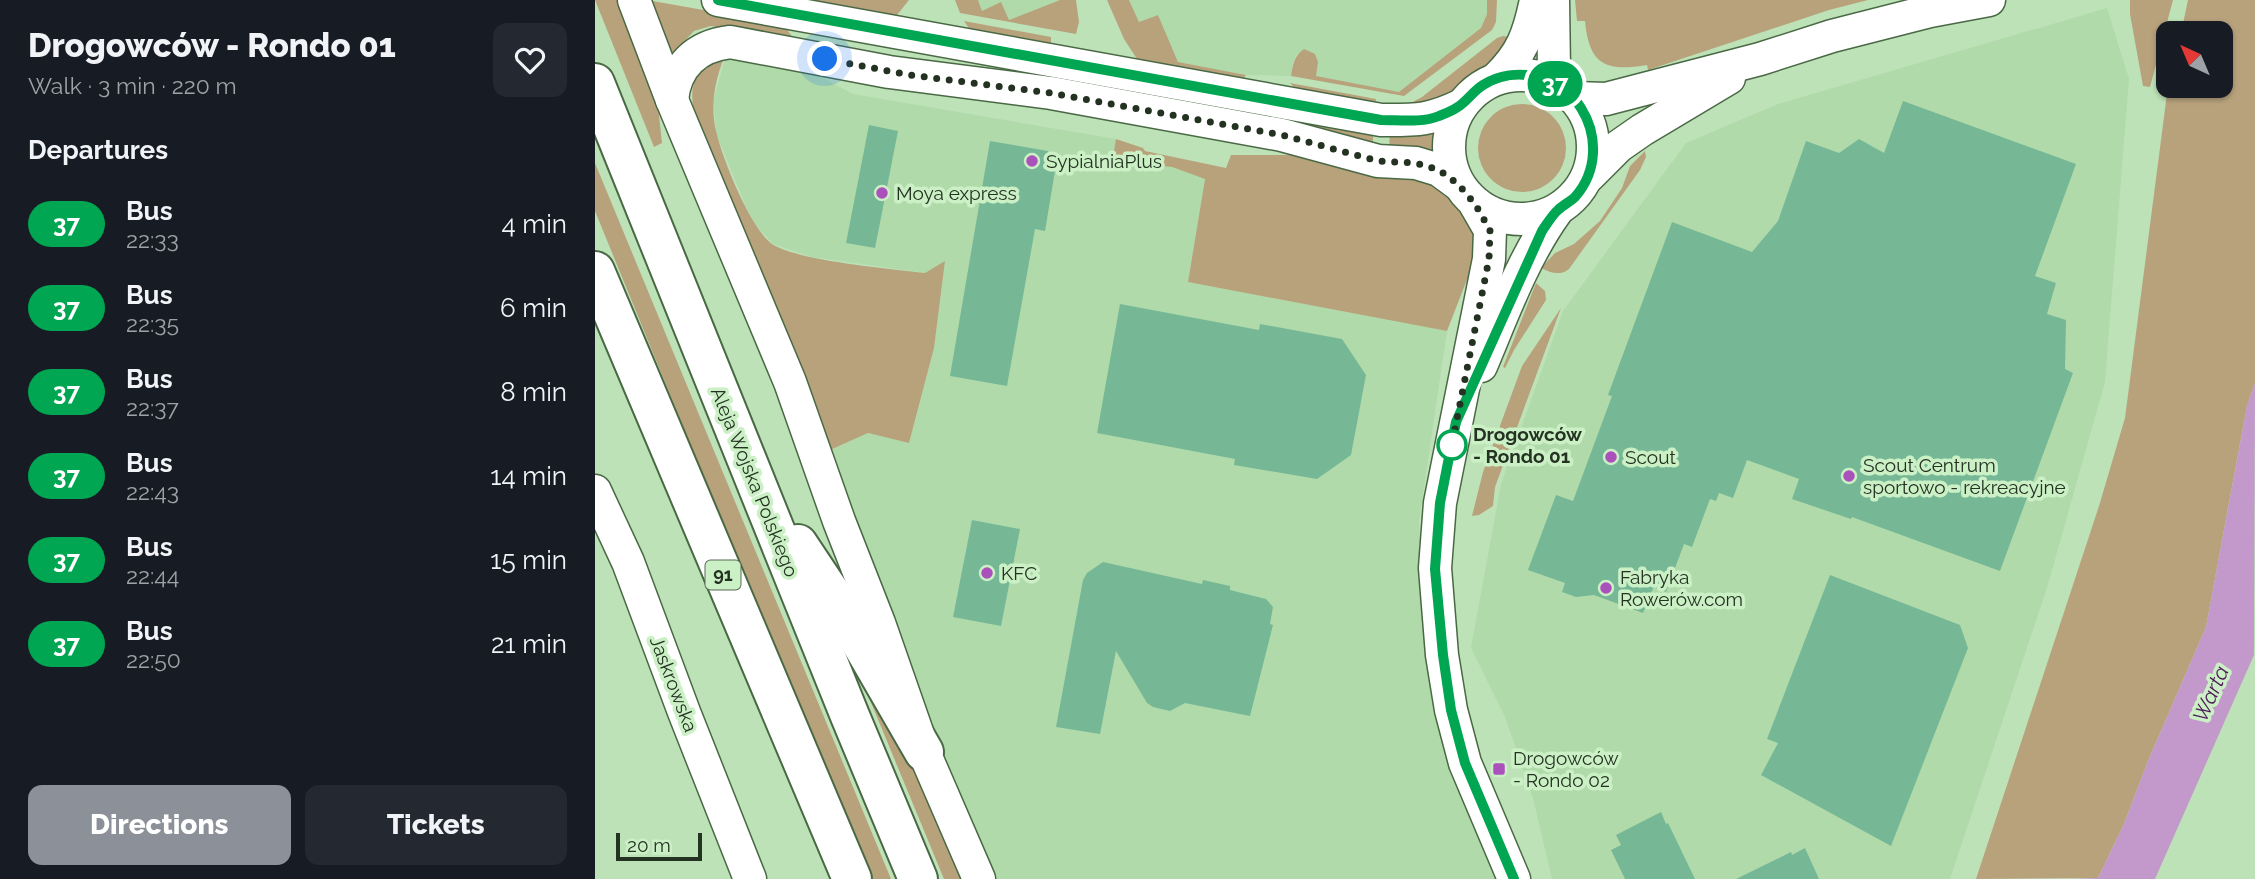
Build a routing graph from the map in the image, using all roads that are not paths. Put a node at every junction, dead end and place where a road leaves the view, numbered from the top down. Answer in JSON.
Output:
{"nodes":[{"id":1,"x":634,"y":0,"type":"edge"},
{"id":2,"x":718,"y":0,"type":"edge"},
{"id":3,"x":1536,"y":0,"type":"edge"},
{"id":4,"x":1553,"y":0,"type":"edge"},
{"id":5,"x":1989,"y":0,"type":"edge"},
{"id":6,"x":1761,"y":59,"type":"junction"},
{"id":7,"x":1497,"y":78,"type":"junction"},
{"id":8,"x":595,"y":83,"type":"edge"},
{"id":9,"x":1569,"y":93,"type":"junction"},
{"id":10,"x":672,"y":100,"type":"junction"},
{"id":11,"x":1462,"y":105,"type":"junction"},
{"id":12,"x":1589,"y":176,"type":"junction"},
{"id":13,"x":1467,"y":194,"type":"junction"},
{"id":14,"x":1556,"y":212,"type":"junction"},
{"id":15,"x":595,"y":271,"type":"edge"},
{"id":16,"x":1456,"y":422,"type":"junction"},
{"id":17,"x":753,"y":477,"type":"junction"},
{"id":18,"x":595,"y":491,"type":"edge"},
{"id":19,"x":924,"y":752,"type":"junction"},
{"id":20,"x":750,"y":879,"type":"edge"},
{"id":21,"x":852,"y":879,"type":"edge"},
{"id":22,"x":918,"y":879,"type":"edge"},
{"id":23,"x":979,"y":879,"type":"edge"},
{"id":24,"x":1514,"y":879,"type":"edge"}],
"edges":[{"from":1,"to":10,"type":"street"},
{"from":2,"to":11,"type":"street"},
{"from":3,"to":7,"type":"street"},
{"from":4,"to":9,"type":"street"},
{"from":5,"to":6,"type":"street"},
{"from":6,"to":9,"type":"street"},
{"from":6,"to":12,"type":"street"},
{"from":7,"to":9,"type":"street"},
{"from":7,"to":11,"type":"street"},
{"from":8,"to":17,"type":"main road","name":"Aleja Wojska Polskiego"},
{"from":9,"to":12,"type":"street"},
{"from":10,"to":13,"type":"street"},
{"from":10,"to":19,"type":"street"},
{"from":11,"to":13,"type":"street"},
{"from":12,"to":14,"type":"street"},
{"from":13,"to":14,"type":"street"},
{"from":13,"to":16,"type":"street"},
{"from":14,"to":16,"type":"street"},
{"from":15,"to":21,"type":"main road","number":"91"},
{"from":16,"to":24,"type":"street"},
{"from":17,"to":19,"type":"main road"},
{"from":17,"to":22,"type":"main road","name":"Aleja Wojska Polskiego"},
{"from":18,"to":20,"type":"street","name":"Jaskrowska"},
{"from":19,"to":23,"type":"street"}]}
